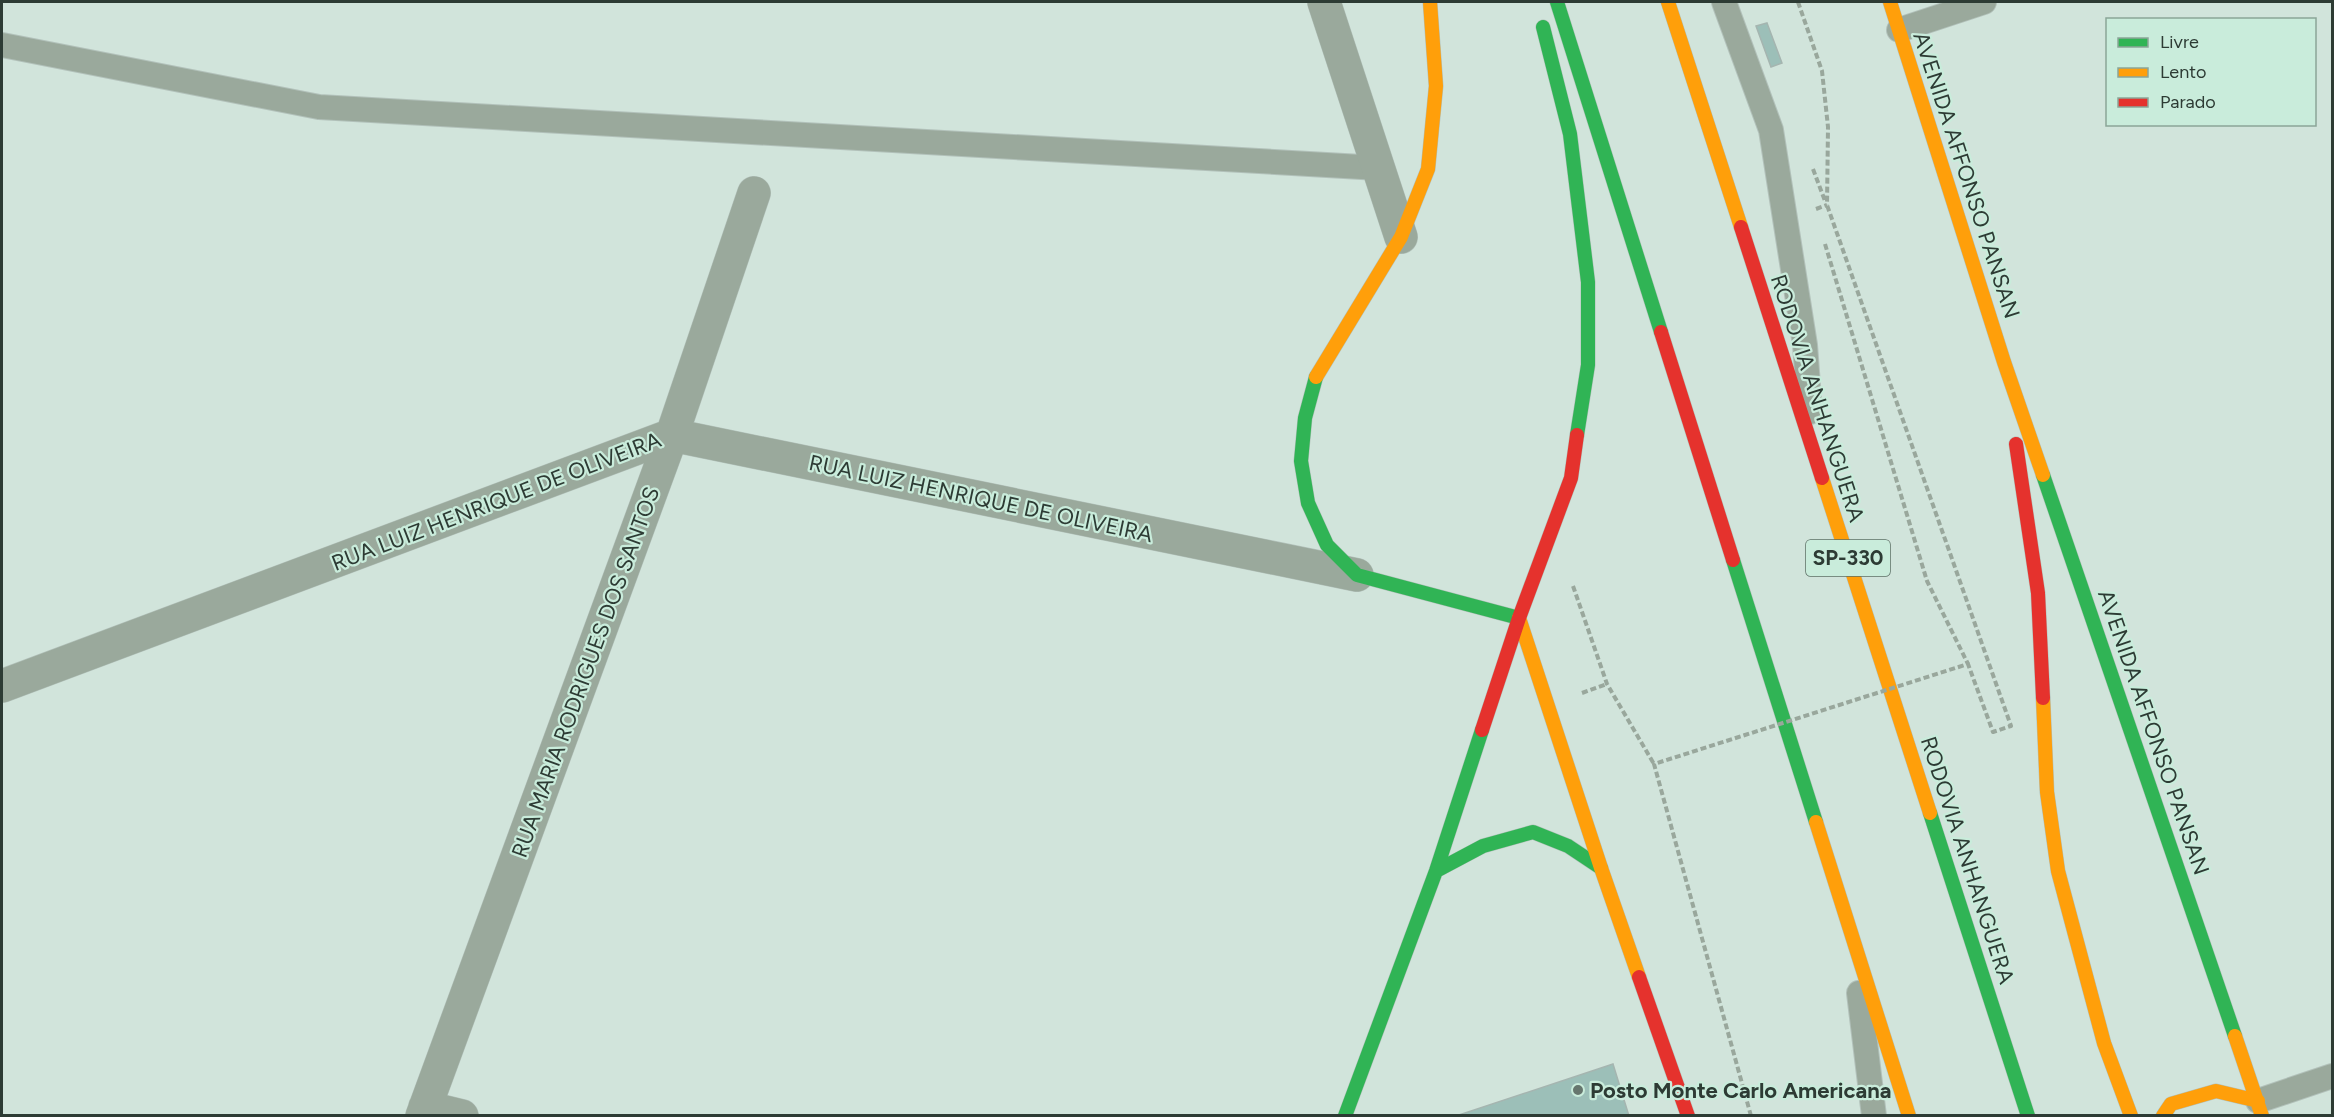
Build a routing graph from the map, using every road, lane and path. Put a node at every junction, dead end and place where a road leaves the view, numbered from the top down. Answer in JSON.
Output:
{"nodes":[{"id":1,"x":1324,"y":2,"type":"edge"},
{"id":2,"x":1430,"y":2,"type":"edge"},
{"id":3,"x":1557,"y":2,"type":"edge"},
{"id":4,"x":1668,"y":2,"type":"edge"},
{"id":5,"x":1724,"y":2,"type":"edge"},
{"id":6,"x":1798,"y":2,"type":"edge"},
{"id":7,"x":1890,"y":2,"type":"edge"},
{"id":8,"x":1984,"y":2,"type":"edge"},
{"id":9,"x":1540,"y":13,"type":"dead end"},
{"id":10,"x":1899,"y":30,"type":"junction"},
{"id":11,"x":2,"y":45,"type":"edge"},
{"id":12,"x":1379,"y":168,"type":"junction"},
{"id":13,"x":754,"y":193,"type":"dead end"},
{"id":14,"x":1827,"y":205,"type":"junction"},
{"id":15,"x":1818,"y":220,"type":"dead end"},
{"id":16,"x":1401,"y":237,"type":"junction"},
{"id":17,"x":1825,"y":242,"type":"dead end"},
{"id":18,"x":2004,"y":362,"type":"junction"},
{"id":19,"x":672,"y":435,"type":"junction"},
{"id":20,"x":1812,"y":448,"type":"junction"},
{"id":21,"x":1357,"y":575,"type":"junction"},
{"id":22,"x":1572,"y":584,"type":"dead end"},
{"id":23,"x":1520,"y":618,"type":"junction"},
{"id":24,"x":1968,"y":664,"type":"junction"},
{"id":25,"x":2,"y":686,"type":"edge"},
{"id":26,"x":1654,"y":764,"type":"junction"},
{"id":27,"x":1601,"y":868,"type":"junction"},
{"id":28,"x":1436,"y":871,"type":"junction"},
{"id":29,"x":1852,"y":934,"type":"junction"},
{"id":30,"x":2332,"y":1076,"type":"edge"},
{"id":31,"x":2260,"y":1108,"type":"edge"},
{"id":32,"x":423,"y":1111,"type":"edge"},
{"id":33,"x":462,"y":1116,"type":"edge"},
{"id":34,"x":1346,"y":1116,"type":"edge"},
{"id":35,"x":1688,"y":1116,"type":"edge"},
{"id":36,"x":1751,"y":1116,"type":"edge"},
{"id":37,"x":1874,"y":1116,"type":"edge"},
{"id":38,"x":1909,"y":1116,"type":"edge"},
{"id":39,"x":2028,"y":1116,"type":"edge"},
{"id":40,"x":2131,"y":1116,"type":"edge"},
{"id":41,"x":2163,"y":1116,"type":"edge"}],
"edges":[{"from":1,"to":12,"type":"street"},
{"from":2,"to":16,"type":"main road"},
{"from":3,"to":29,"type":"main road"},
{"from":4,"to":20,"type":"main road","name":"RODOVIA ANHANGUERA","number":"SP-330"},
{"from":5,"to":20,"type":"lane"},
{"from":6,"to":14,"type":"path"},
{"from":7,"to":10,"type":"main road","name":"AVENIDA AFFONSO PANSAN"},
{"from":8,"to":10,"type":"lane"},
{"from":9,"to":23,"type":"main road"},
{"from":10,"to":18,"type":"main road","name":"AVENIDA AFFONSO PANSAN"},
{"from":11,"to":12,"type":"lane"},
{"from":12,"to":16,"type":"street"},
{"from":13,"to":19,"type":"street","name":"RUA MARIA RODRIGUES DOS SANTOS"},
{"from":14,"to":15,"type":"path"},
{"from":14,"to":24,"type":"path","bridge":true},
{"from":16,"to":21,"type":"main road"},
{"from":17,"to":24,"type":"path"},
{"from":18,"to":31,"type":"main road","name":"AVENIDA AFFONSO PANSAN"},
{"from":18,"to":40,"type":"main road","name":"AVENIDA AFFONSO PANSAN"},
{"from":19,"to":21,"type":"street","name":"RUA LUIZ HENRIQUE DE OLIVEIRA"},
{"from":19,"to":25,"type":"street","name":"RUA LUIZ HENRIQUE DE OLIVEIRA"},
{"from":19,"to":32,"type":"street","name":"RUA MARIA RODRIGUES DOS SANTOS"},
{"from":20,"to":39,"type":"main road","name":"RODOVIA ANHANGUERA","number":"SP-330"},
{"from":21,"to":23,"type":"main road"},
{"from":22,"to":26,"type":"path"},
{"from":23,"to":27,"type":"main road"},
{"from":23,"to":28,"type":"main road"},
{"from":24,"to":26,"type":"path","bridge":true},
{"from":26,"to":36,"type":"path","bridge":true},
{"from":27,"to":28,"type":"main road"},
{"from":27,"to":35,"type":"main road"},
{"from":28,"to":34,"type":"main road"},
{"from":29,"to":37,"type":"lane"},
{"from":29,"to":38,"type":"main road"},
{"from":30,"to":31,"type":"lane"},
{"from":31,"to":41,"type":"main road"},
{"from":32,"to":33,"type":"street"}]}
